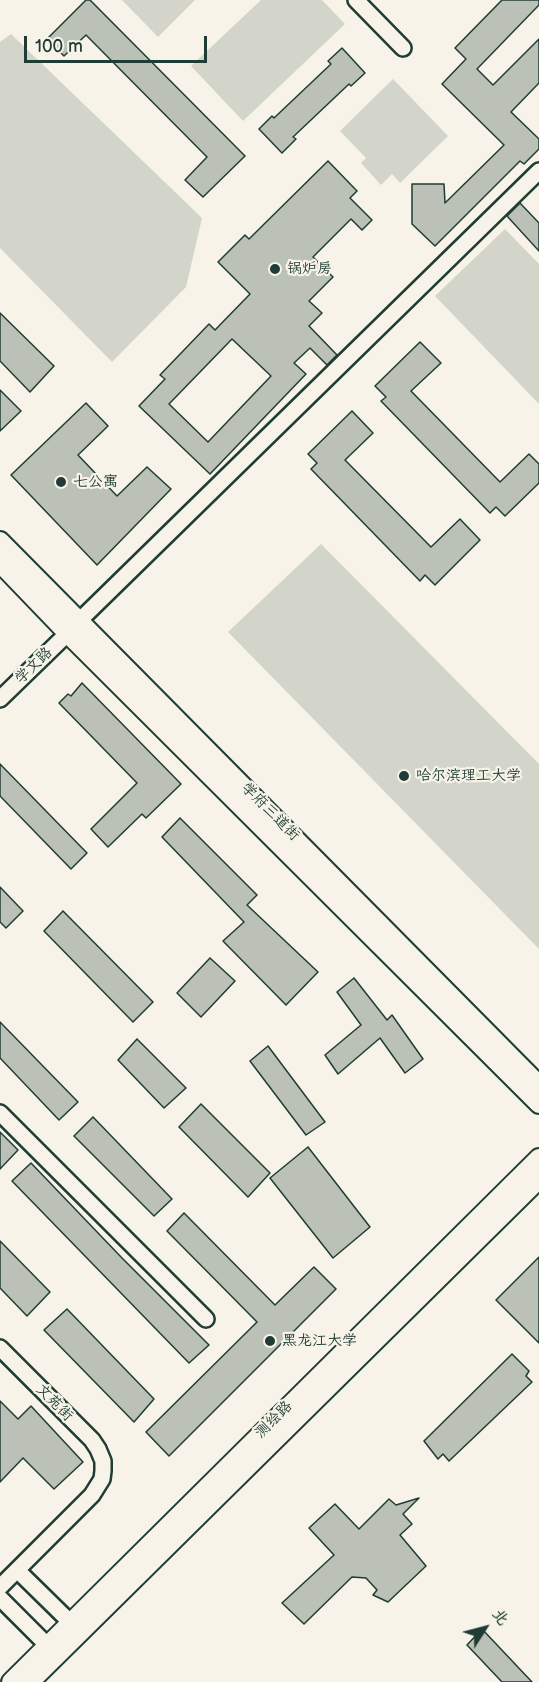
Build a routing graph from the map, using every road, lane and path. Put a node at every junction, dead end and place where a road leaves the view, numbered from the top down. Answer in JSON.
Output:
{"nodes":[{"id":1,"x":356,"y":0,"type":"edge"},
{"id":2,"x":402,"y":48,"type":"dead end"},
{"id":3,"x":539,"y":171,"type":"edge"},
{"id":4,"x":0,"y":541,"type":"edge"},
{"id":5,"x":0,"y":563,"type":"edge"},
{"id":6,"x":74,"y":627,"type":"junction"},
{"id":7,"x":0,"y":699,"type":"edge"},
{"id":8,"x":539,"y":1085,"type":"edge"},
{"id":9,"x":539,"y":1104,"type":"edge"},
{"id":10,"x":0,"y":1113,"type":"edge"},
{"id":11,"x":539,"y":1158,"type":"edge"},
{"id":12,"x":539,"y":1179,"type":"edge"},
{"id":13,"x":206,"y":1319,"type":"dead end"},
{"id":14,"x":0,"y":1348,"type":"edge"},
{"id":15,"x":17,"y":1570,"type":"junction"},
{"id":16,"x":0,"y":1587,"type":"edge"},
{"id":17,"x":0,"y":1598,"type":"edge"},
{"id":18,"x":70,"y":1622,"type":"junction"},
{"id":19,"x":48,"y":1646,"type":"junction"},
{"id":20,"x":11,"y":1682,"type":"edge"},
{"id":21,"x":30,"y":1682,"type":"edge"}],
"edges":[{"from":1,"to":2,"type":"street"},
{"from":3,"to":6,"type":"street","name":"学文路"},
{"from":4,"to":6,"type":"main road","name":"学府三道街"},
{"from":5,"to":6,"type":"main road","name":"学府三道街"},
{"from":6,"to":7,"type":"street","name":"学文路"},
{"from":6,"to":8,"type":"main road","name":"学府三道街"},
{"from":6,"to":9,"type":"main road","name":"学府三道街"},
{"from":10,"to":13,"type":"street"},
{"from":11,"to":18,"type":"main road","name":"测绘路"},
{"from":12,"to":21,"type":"main road","name":"测绘路"},
{"from":14,"to":15,"type":"street","name":"文苑街"},
{"from":15,"to":16,"type":"street"},
{"from":15,"to":18,"type":"street"},
{"from":17,"to":19,"type":"street"},
{"from":18,"to":19,"type":"main road","name":"测绘路"},
{"from":19,"to":20,"type":"main road","name":"测绘路"}]}
